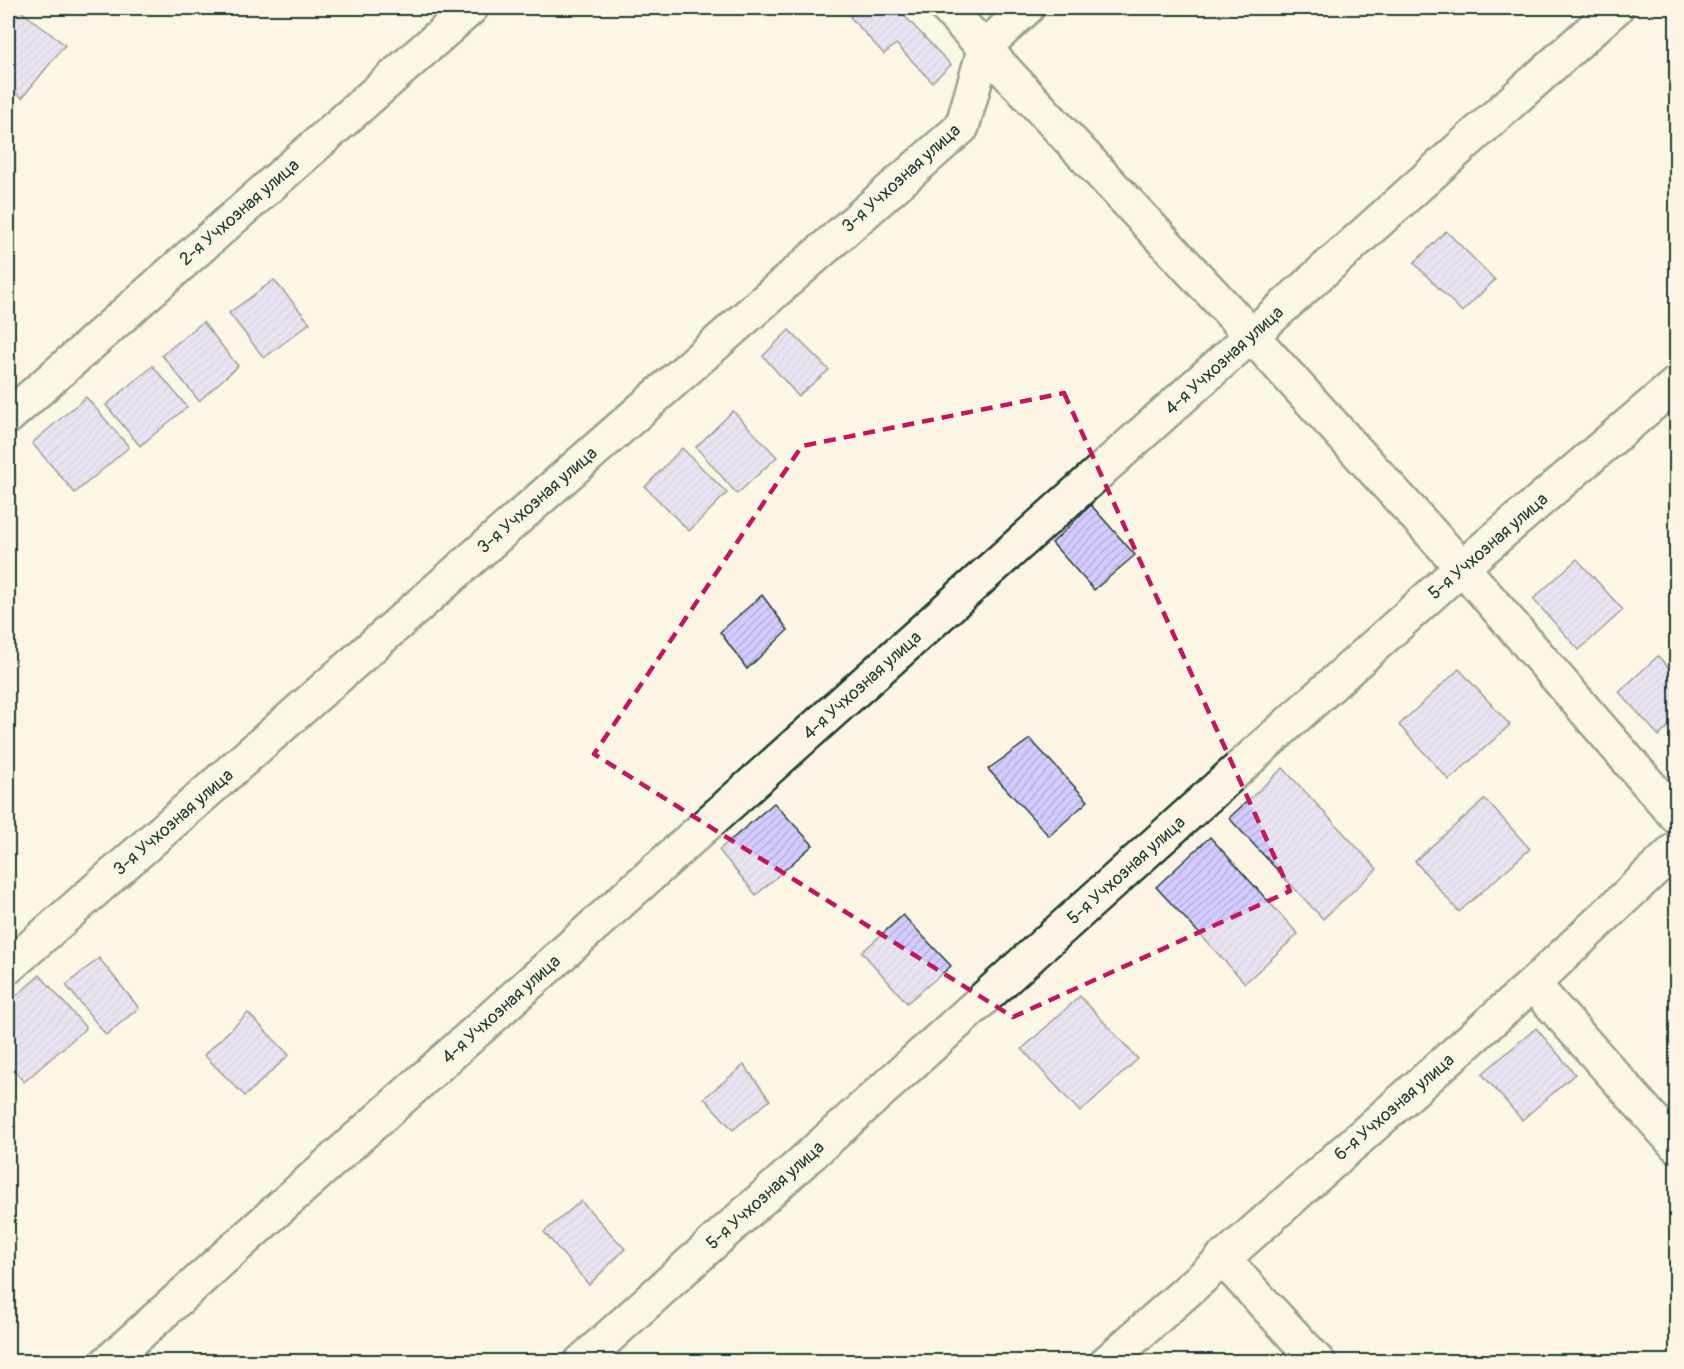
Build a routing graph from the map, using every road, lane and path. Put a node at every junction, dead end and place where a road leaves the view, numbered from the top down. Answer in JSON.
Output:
{"nodes":[{"id":1,"x":471,"y":8,"type":"edge"},
{"id":2,"x":947,"y":8,"type":"edge"},
{"id":3,"x":1027,"y":8,"type":"edge"},
{"id":4,"x":1616,"y":8,"type":"edge"},
{"id":5,"x":985,"y":47,"type":"junction"},
{"id":6,"x":1251,"y":335,"type":"junction"},
{"id":7,"x":1677,"y":384,"type":"edge"},
{"id":8,"x":8,"y":417,"type":"edge"},
{"id":9,"x":1462,"y":567,"type":"junction"},
{"id":10,"x":1677,"y":816,"type":"edge"},
{"id":11,"x":1677,"y":849,"type":"edge"},
{"id":12,"x":8,"y":967,"type":"edge"},
{"id":13,"x":1533,"y":984,"type":"junction"},
{"id":14,"x":1677,"y":1145,"type":"edge"},
{"id":15,"x":1222,"y":1258,"type":"junction"},
{"id":16,"x":108,"y":1362,"type":"edge"},
{"id":17,"x":581,"y":1362,"type":"edge"},
{"id":18,"x":1107,"y":1362,"type":"edge"},
{"id":19,"x":1318,"y":1362,"type":"edge"}],
"edges":[{"from":1,"to":8,"type":"street","name":"2-я Учхозная улица"},
{"from":2,"to":5,"type":"street"},
{"from":3,"to":5,"type":"street"},
{"from":4,"to":6,"type":"street","name":"4-я Учхозная улица"},
{"from":5,"to":6,"type":"street"},
{"from":5,"to":12,"type":"street","name":"3-я Учхозная улица"},
{"from":6,"to":9,"type":"street"},
{"from":6,"to":16,"type":"street","name":"4-я Учхозная улица"},
{"from":7,"to":9,"type":"street","name":"5-я Учхозная улица"},
{"from":9,"to":10,"type":"street"},
{"from":9,"to":17,"type":"street","name":"5-я Учхозная улица"},
{"from":11,"to":13,"type":"street","name":"6-я Учхозная улица"},
{"from":13,"to":14,"type":"street"},
{"from":13,"to":15,"type":"street","name":"6-я Учхозная улица"},
{"from":15,"to":18,"type":"street","name":"6-я Учхозная улица"},
{"from":15,"to":19,"type":"street"}]}
